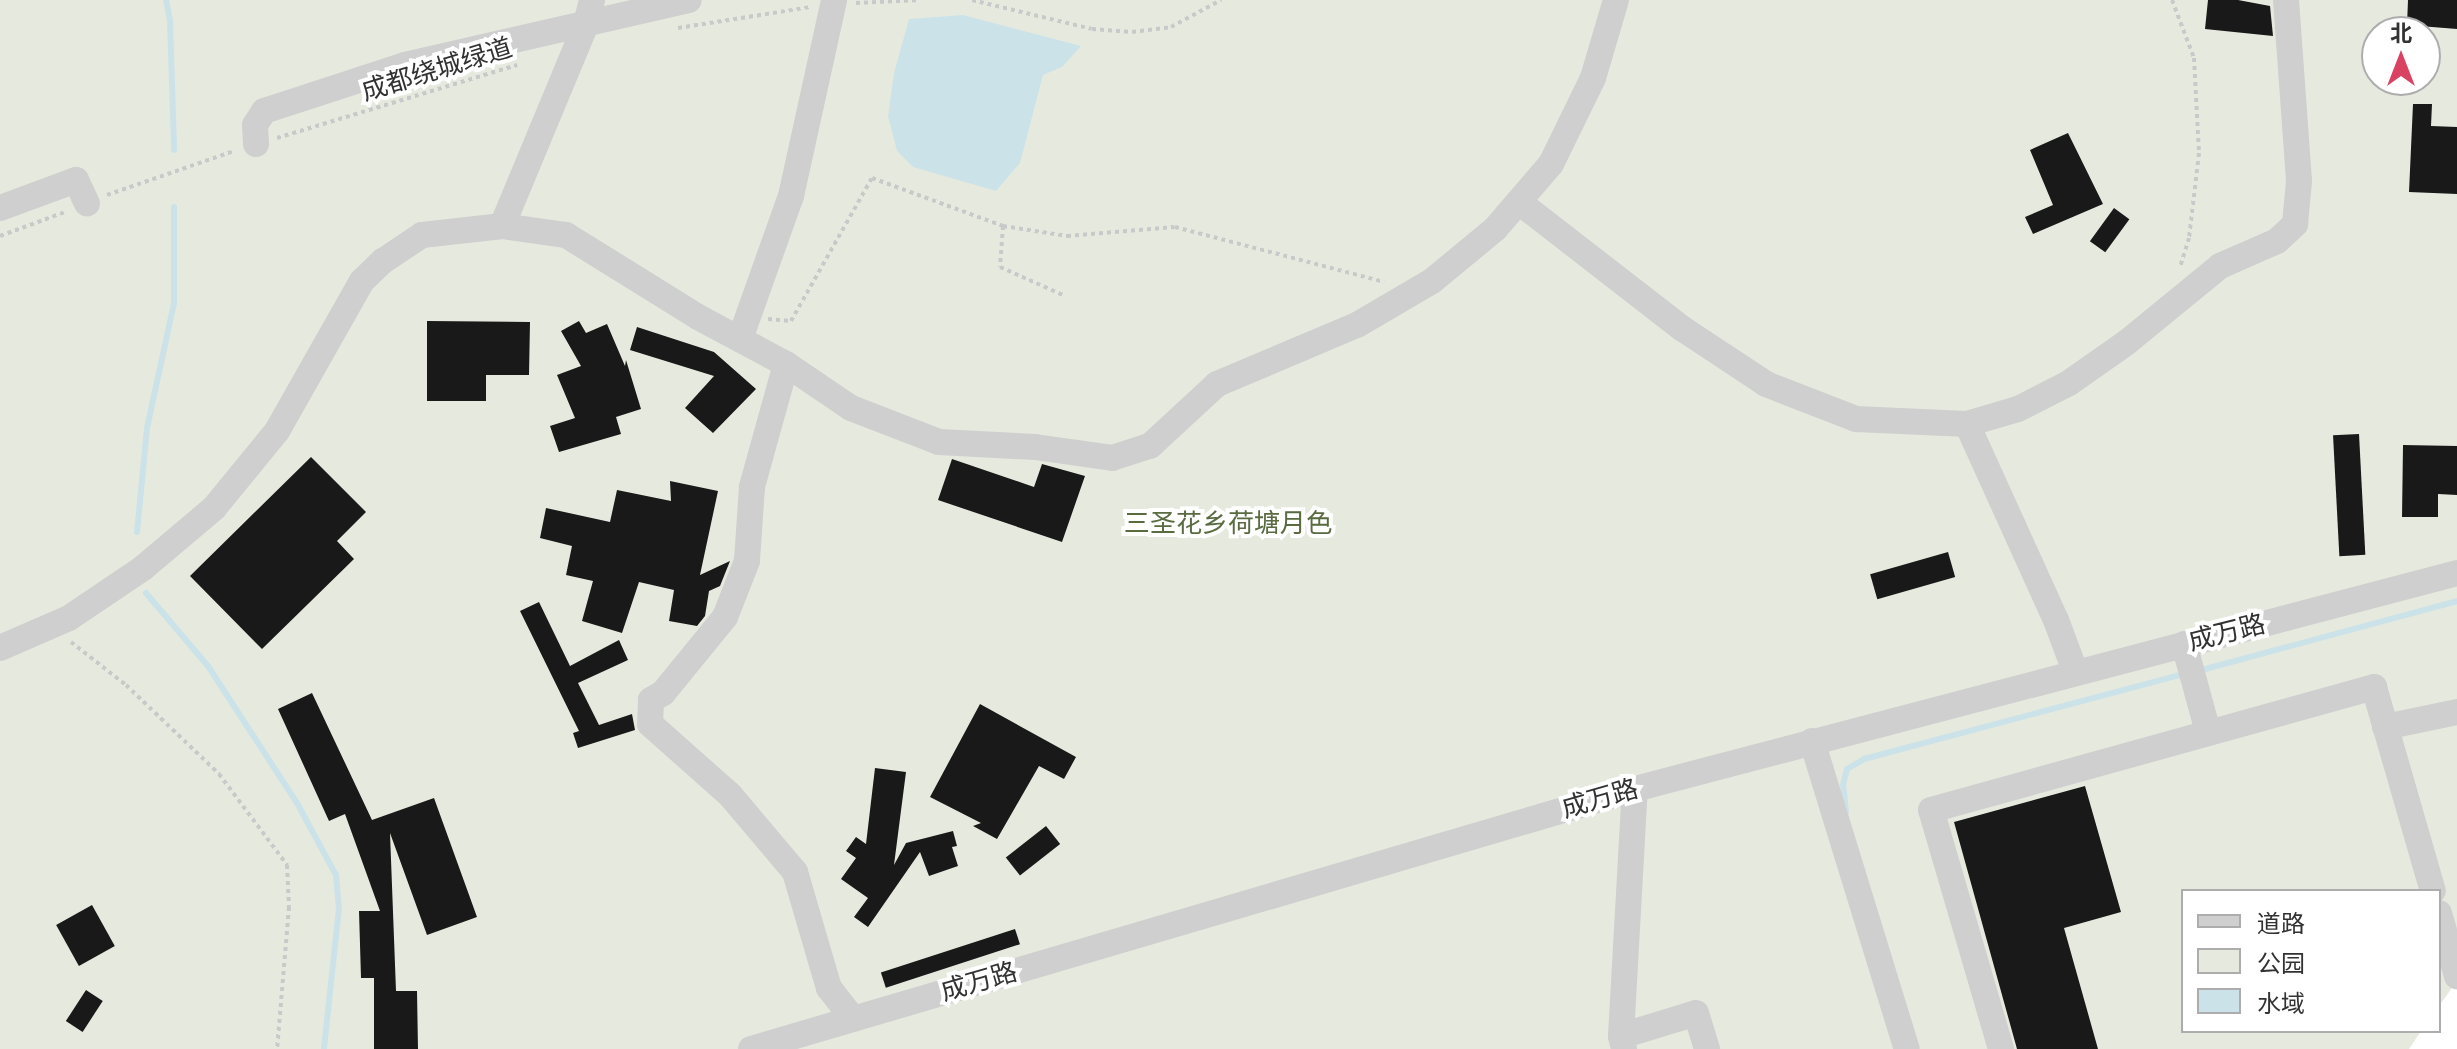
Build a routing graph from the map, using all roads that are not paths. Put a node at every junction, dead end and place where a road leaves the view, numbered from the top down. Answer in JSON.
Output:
{"nodes":[{"id":1,"x":689,"y":0,"type":"edge"},
{"id":2,"x":1616,"y":0,"type":"edge"},
{"id":3,"x":2286,"y":0,"type":"edge"},
{"id":4,"x":834,"y":2,"type":"edge"},
{"id":5,"x":589,"y":12,"type":"edge"},
{"id":6,"x":256,"y":144,"type":"road end"},
{"id":7,"x":1519,"y":202,"type":"junction"},
{"id":8,"x":87,"y":204,"type":"road end"},
{"id":9,"x":0,"y":208,"type":"edge"},
{"id":10,"x":502,"y":226,"type":"junction"},
{"id":11,"x":740,"y":339,"type":"junction"},
{"id":12,"x":786,"y":364,"type":"junction"},
{"id":13,"x":1967,"y":424,"type":"junction"},
{"id":14,"x":2457,"y":573,"type":"edge"},
{"id":15,"x":2184,"y":644,"type":"junction"},
{"id":16,"x":0,"y":648,"type":"edge"},
{"id":17,"x":2075,"y":671,"type":"junction"},
{"id":18,"x":2457,"y":712,"type":"edge"},
{"id":19,"x":2385,"y":727,"type":"junction"},
{"id":20,"x":2208,"y":732,"type":"junction"},
{"id":21,"x":1812,"y":741,"type":"junction"},
{"id":22,"x":1635,"y":789,"type":"junction"},
{"id":23,"x":2432,"y":889,"type":"edge"},
{"id":24,"x":2441,"y":920,"type":"edge"},
{"id":25,"x":2457,"y":976,"type":"edge"},
{"id":26,"x":853,"y":1019,"type":"junction"},
{"id":27,"x":1622,"y":1042,"type":"edge"},
{"id":28,"x":751,"y":1049,"type":"edge"},
{"id":29,"x":1707,"y":1049,"type":"edge"},
{"id":30,"x":1907,"y":1049,"type":"edge"},
{"id":31,"x":2001,"y":1049,"type":"edge"}],
"edges":[{"from":1,"to":5,"type":"street"},
{"from":2,"to":7,"type":"street"},
{"from":3,"to":13,"type":"street"},
{"from":4,"to":11,"type":"street"},
{"from":5,"to":6,"type":"street"},
{"from":5,"to":10,"type":"street"},
{"from":7,"to":12,"type":"street"},
{"from":7,"to":13,"type":"street"},
{"from":8,"to":9,"type":"street"},
{"from":10,"to":11,"type":"street"},
{"from":10,"to":16,"type":"street"},
{"from":11,"to":12,"type":"street"},
{"from":12,"to":26,"type":"street"},
{"from":13,"to":17,"type":"street"},
{"from":14,"to":15,"type":"street","name":"成万路"},
{"from":15,"to":17,"type":"street","name":"成万路"},
{"from":15,"to":20,"type":"street"},
{"from":17,"to":21,"type":"street","name":"成万路"},
{"from":18,"to":19,"type":"street"},
{"from":19,"to":20,"type":"street"},
{"from":19,"to":23,"type":"street"},
{"from":20,"to":31,"type":"street"},
{"from":21,"to":22,"type":"street","name":"成万路"},
{"from":21,"to":30,"type":"street"},
{"from":22,"to":26,"type":"street","name":"成万路"},
{"from":22,"to":27,"type":"street"},
{"from":24,"to":25,"type":"street"},
{"from":26,"to":28,"type":"street","name":"成万路"},
{"from":27,"to":29,"type":"street"}]}
